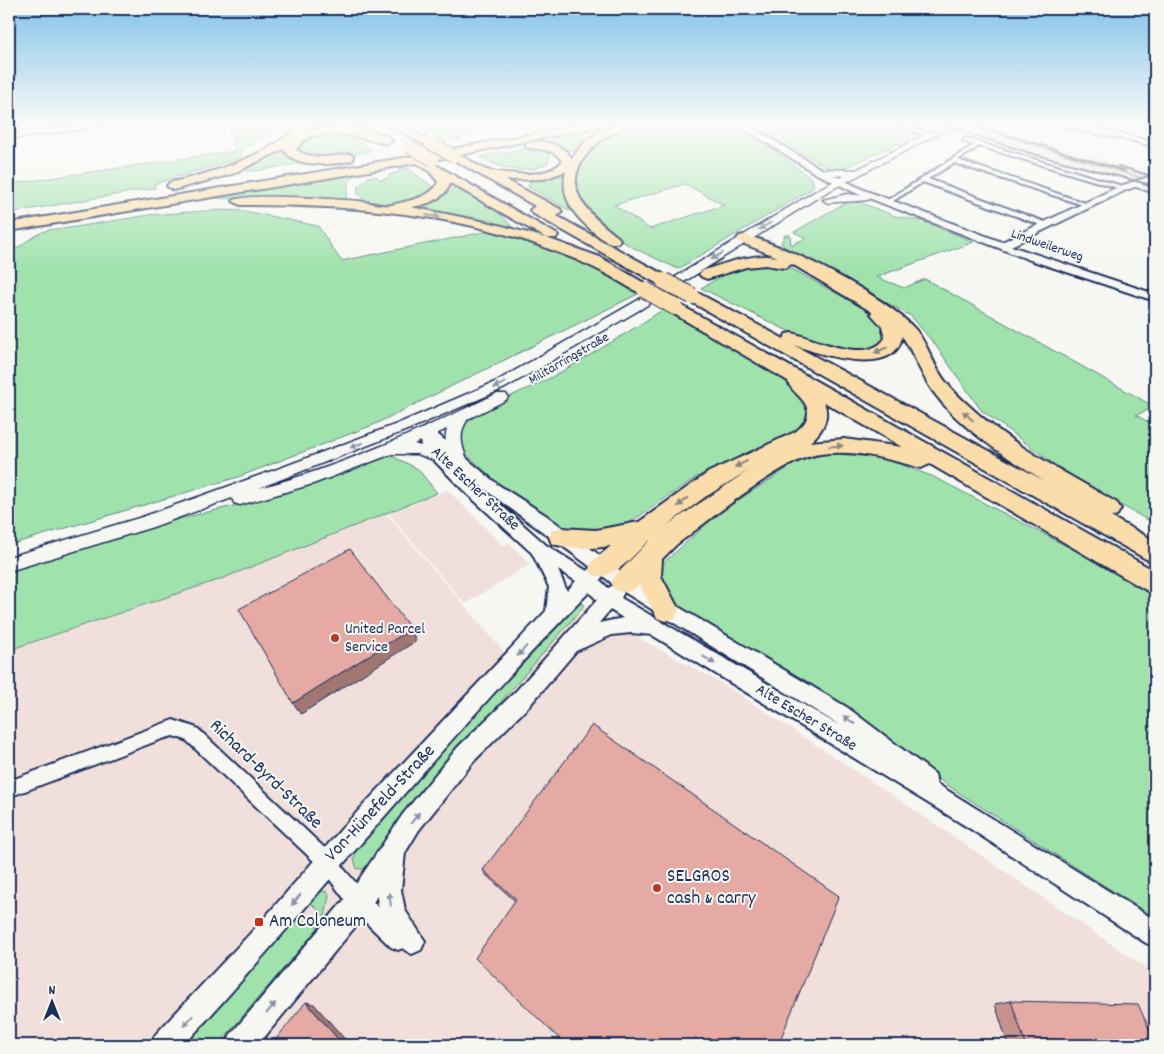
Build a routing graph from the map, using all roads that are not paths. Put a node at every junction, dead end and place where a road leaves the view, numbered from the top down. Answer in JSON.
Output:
{"nodes":[{"id":1,"x":224,"y":173,"type":"edge"},
{"id":2,"x":284,"y":173,"type":"edge"},
{"id":3,"x":315,"y":173,"type":"edge"},
{"id":4,"x":353,"y":173,"type":"edge"},
{"id":5,"x":373,"y":173,"type":"edge"},
{"id":6,"x":440,"y":173,"type":"edge"},
{"id":7,"x":452,"y":173,"type":"edge"},
{"id":8,"x":455,"y":173,"type":"edge"},
{"id":9,"x":485,"y":173,"type":"edge"},
{"id":10,"x":493,"y":173,"type":"edge"},
{"id":11,"x":549,"y":173,"type":"edge"},
{"id":12,"x":573,"y":173,"type":"edge"},
{"id":13,"x":818,"y":173,"type":"joint"},
{"id":14,"x":822,"y":173,"type":"edge"},
{"id":15,"x":845,"y":173,"type":"edge"},
{"id":16,"x":858,"y":173,"type":"edge"},
{"id":17,"x":866,"y":173,"type":"edge"},
{"id":18,"x":934,"y":173,"type":"edge"},
{"id":19,"x":991,"y":173,"type":"edge"},
{"id":20,"x":1083,"y":173,"type":"edge"},
{"id":21,"x":1155,"y":177,"type":"edge"},
{"id":22,"x":923,"y":180,"type":"junction"},
{"id":23,"x":842,"y":186,"type":"junction"},
{"id":24,"x":1128,"y":186,"type":"junction"},
{"id":25,"x":1155,"y":190,"type":"edge"},
{"id":26,"x":865,"y":198,"type":"junction"},
{"id":27,"x":824,"y":199,"type":"junction"},
{"id":28,"x":888,"y":202,"type":"junction"},
{"id":29,"x":83,"y":205,"type":"junction"},
{"id":30,"x":1088,"y":205,"type":"junction"},
{"id":31,"x":806,"y":214,"type":"dead end"},
{"id":32,"x":9,"y":217,"type":"edge"},
{"id":33,"x":71,"y":217,"type":"junction"},
{"id":34,"x":930,"y":219,"type":"junction"},
{"id":35,"x":1049,"y":224,"type":"junction"},
{"id":36,"x":9,"y":226,"type":"edge"},
{"id":37,"x":775,"y":233,"type":"junction"},
{"id":38,"x":751,"y":243,"type":"junction"},
{"id":39,"x":1002,"y":246,"type":"junction"},
{"id":40,"x":624,"y":249,"type":"junction"},
{"id":41,"x":783,"y":259,"type":"junction"},
{"id":42,"x":608,"y":268,"type":"junction"},
{"id":43,"x":707,"y":274,"type":"junction"},
{"id":44,"x":660,"y":283,"type":"junction"},
{"id":45,"x":1153,"y":295,"type":"edge"},
{"id":46,"x":688,"y":298,"type":"junction"},
{"id":47,"x":781,"y":334,"type":"junction"},
{"id":48,"x":754,"y":354,"type":"junction"},
{"id":49,"x":845,"y":393,"type":"junction"},
{"id":50,"x":443,"y":410,"type":"junction"},
{"id":51,"x":462,"y":417,"type":"junction"},
{"id":52,"x":407,"y":425,"type":"junction"},
{"id":53,"x":426,"y":432,"type":"junction"},
{"id":54,"x":382,"y":450,"type":"junction"},
{"id":55,"x":438,"y":458,"type":"junction"},
{"id":56,"x":460,"y":462,"type":"junction"},
{"id":57,"x":1044,"y":521,"type":"junction"},
{"id":58,"x":147,"y":522,"type":"junction"},
{"id":59,"x":648,"y":528,"type":"junction"},
{"id":60,"x":562,"y":537,"type":"junction"},
{"id":61,"x":1155,"y":539,"type":"edge"},
{"id":62,"x":540,"y":550,"type":"junction"},
{"id":63,"x":1155,"y":552,"type":"edge"},
{"id":64,"x":650,"y":555,"type":"junction"},
{"id":65,"x":9,"y":564,"type":"edge"},
{"id":66,"x":1155,"y":568,"type":"edge"},
{"id":67,"x":595,"y":574,"type":"junction"},
{"id":68,"x":1155,"y":584,"type":"edge"},
{"id":69,"x":616,"y":592,"type":"junction"},
{"id":70,"x":554,"y":615,"type":"junction"},
{"id":71,"x":662,"y":620,"type":"junction"},
{"id":72,"x":559,"y":656,"type":"junction"},
{"id":73,"x":9,"y":789,"type":"edge"},
{"id":74,"x":393,"y":850,"type":"junction"},
{"id":75,"x":327,"y":862,"type":"junction"},
{"id":76,"x":359,"y":902,"type":"junction"},
{"id":77,"x":1155,"y":934,"type":"edge"},
{"id":78,"x":412,"y":941,"type":"joint"},
{"id":79,"x":165,"y":1045,"type":"edge"},
{"id":80,"x":240,"y":1045,"type":"edge"}],
"edges":[{"from":1,"to":29,"type":"highway"},
{"from":2,"to":29,"type":"highway"},
{"from":3,"to":36,"type":"highway"},
{"from":4,"to":33,"type":"highway"},
{"from":5,"to":6,"type":"highway"},
{"from":7,"to":42,"type":"highway"},
{"from":8,"to":44,"type":"highway"},
{"from":9,"to":40,"type":"highway"},
{"from":10,"to":11,"type":"highway"},
{"from":12,"to":40,"type":"highway"},
{"from":13,"to":23,"type":"street","name":"Lindweilerweg"},
{"from":13,"to":27,"type":"main road"},
{"from":14,"to":15,"type":"main road"},
{"from":16,"to":23,"type":"main road","name":"Militärringstraße"},
{"from":17,"to":23,"type":"main road","name":"Militärringstraße"},
{"from":18,"to":22,"type":"street"},
{"from":19,"to":30,"type":"street"},
{"from":20,"to":24,"type":"street"},
{"from":21,"to":24,"type":"street"},
{"from":22,"to":28,"type":"street"},
{"from":22,"to":35,"type":"street"},
{"from":23,"to":26,"type":"street","name":"Lindweilerweg"},
{"from":23,"to":27,"type":"main road","name":"Militärringstraße"},
{"from":23,"to":28,"type":"street","name":"Lindweilerweg"},
{"from":24,"to":25,"type":"street"},
{"from":24,"to":30,"type":"street"},
{"from":26,"to":27,"type":"main road"},
{"from":26,"to":34,"type":"street","name":"Lindweilerweg"},
{"from":27,"to":38,"type":"main road","name":"Militärringstraße","one_way":true},
{"from":28,"to":34,"type":"street","name":"Lindweilerweg"},
{"from":29,"to":32,"type":"highway"},
{"from":30,"to":35,"type":"street"},
{"from":31,"to":37,"type":"main road","name":"Militärringstraße"},
{"from":33,"to":36,"type":"highway"},
{"from":33,"to":42,"type":"highway","one_way":true},
{"from":34,"to":39,"type":"street","name":"Lindweilerweg"},
{"from":35,"to":39,"type":"street"},
{"from":37,"to":38,"type":"main road","name":"Militärringstraße"},
{"from":37,"to":41,"type":"highway"},
{"from":38,"to":41,"type":"highway"},
{"from":38,"to":43,"type":"main road","name":"Militärringstraße"},
{"from":38,"to":50,"type":"main road","name":"Militärringstraße","one_way":true},
{"from":39,"to":45,"type":"street","name":"Lindweilerweg"},
{"from":40,"to":44,"type":"highway"},
{"from":41,"to":43,"type":"highway"},
{"from":41,"to":47,"type":"highway","one_way":true},
{"from":61,"to":41,"type":"highway","one_way":true},
{"from":42,"to":44,"type":"highway"},
{"from":43,"to":51,"type":"main road","name":"Militärringstraße"},
{"from":44,"to":46,"type":"highway","bridge":true},
{"from":44,"to":46,"type":"highway"},
{"from":46,"to":47,"type":"highway"},
{"from":46,"to":48,"type":"highway"},
{"from":46,"to":49,"type":"highway"},
{"from":46,"to":63,"type":"highway"},
{"from":47,"to":61,"type":"highway"},
{"from":48,"to":49,"type":"highway"},
{"from":48,"to":57,"type":"highway"},
{"from":48,"to":59,"type":"highway","one_way":true},
{"from":49,"to":66,"type":"highway"},
{"from":50,"to":52,"type":"main road","name":"Militärringstraße"},
{"from":50,"to":53,"type":"main road"},
{"from":51,"to":53,"type":"main road","name":"Militärringstraße"},
{"from":51,"to":56,"type":"main road"},
{"from":52,"to":53,"type":"main road"},
{"from":52,"to":58,"type":"main road","name":"Militärringstraße","one_way":true},
{"from":53,"to":54,"type":"main road","name":"Militärringstraße"},
{"from":53,"to":55,"type":"street","name":"Alte Escher Straße"},
{"from":53,"to":56,"type":"street","name":"Alte Escher Straße"},
{"from":54,"to":55,"type":"main road"},
{"from":54,"to":58,"type":"main road","name":"Militärringstraße"},
{"from":55,"to":62,"type":"street","name":"Alte Escher Straße"},
{"from":56,"to":60,"type":"street","name":"Alte Escher Straße"},
{"from":64,"to":57,"type":"highway","one_way":true},
{"from":57,"to":68,"type":"highway"},
{"from":58,"to":65,"type":"main road","name":"Militärringstraße"},
{"from":59,"to":60,"type":"highway"},
{"from":59,"to":67,"type":"highway"},
{"from":60,"to":67,"type":"street","name":"Alte Escher Straße"},
{"from":62,"to":67,"type":"street","name":"Alte Escher Straße"},
{"from":62,"to":70,"type":"street"},
{"from":64,"to":69,"type":"highway"},
{"from":64,"to":71,"type":"highway"},
{"from":67,"to":69,"type":"street","name":"Alte Escher Straße"},
{"from":67,"to":70,"type":"street","name":"Von-Hünefeld-Straße"},
{"from":69,"to":71,"type":"street","name":"Alte Escher Straße"},
{"from":69,"to":72,"type":"street","name":"Von-Hünefeld-Straße"},
{"from":70,"to":75,"type":"street","name":"Von-Hünefeld-Straße","one_way":true},
{"from":71,"to":72,"type":"street"},
{"from":71,"to":77,"type":"street","name":"Alte Escher Straße"},
{"from":74,"to":72,"type":"street","name":"Von-Hünefeld-Straße","one_way":true},
{"from":73,"to":75,"type":"street","name":"Richard-Byrd-Straße"},
{"from":74,"to":76,"type":"street","name":"Von-Hünefeld-Straße"},
{"from":78,"to":74,"type":"street","one_way":true},
{"from":75,"to":76,"type":"street","name":"Richard-Byrd-Straße"},
{"from":75,"to":79,"type":"street","name":"Von-Hünefeld-Straße","one_way":true},
{"from":76,"to":78,"type":"street"},
{"from":80,"to":76,"type":"street","name":"Von-Hünefeld-Straße","one_way":true}]}
